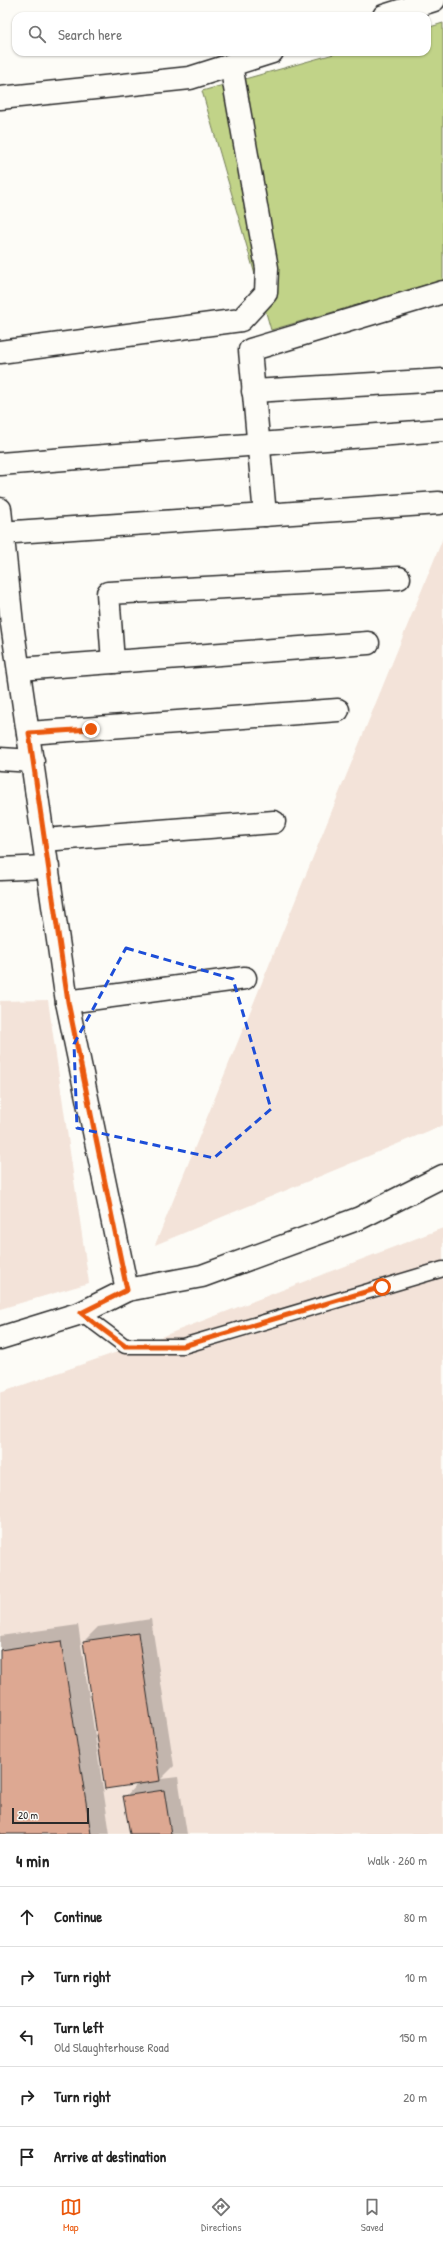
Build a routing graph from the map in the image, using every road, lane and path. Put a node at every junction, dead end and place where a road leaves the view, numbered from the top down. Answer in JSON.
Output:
{"nodes":[{"id":1,"x":434,"y":0,"type":"edge"},
{"id":2,"x":396,"y":12,"type":"edge"},
{"id":3,"x":259,"y":56,"type":"edge"},
{"id":4,"x":231,"y":65,"type":"junction"},
{"id":5,"x":0,"y":98,"type":"edge"},
{"id":6,"x":443,"y":292,"type":"edge"},
{"id":7,"x":0,"y":352,"type":"edge"},
{"id":8,"x":443,"y":380,"type":"edge"},
{"id":9,"x":254,"y":391,"type":"junction"},
{"id":10,"x":443,"y":430,"type":"edge"},
{"id":11,"x":259,"y":445,"type":"junction"},
{"id":12,"x":0,"y":464,"type":"edge"},
{"id":13,"x":439,"y":503,"type":"dead end"},
{"id":14,"x":0,"y":509,"type":"edge"},
{"id":15,"x":265,"y":515,"type":"junction"},
{"id":16,"x":1,"y":533,"type":"edge"},
{"id":17,"x":399,"y":578,"type":"dead end"},
{"id":18,"x":6,"y":624,"type":"edge"},
{"id":19,"x":368,"y":642,"type":"dead end"},
{"id":20,"x":113,"y":662,"type":"junction"},
{"id":21,"x":20,"y":669,"type":"junction"},
{"id":22,"x":338,"y":710,"type":"dead end"},
{"id":23,"x":29,"y":733,"type":"junction"},
{"id":24,"x":0,"y":759,"type":"edge"},
{"id":25,"x":33,"y":761,"type":"junction"},
{"id":26,"x":274,"y":822,"type":"dead end"},
{"id":27,"x":44,"y":840,"type":"junction"},
{"id":28,"x":48,"y":868,"type":"junction"},
{"id":29,"x":0,"y":869,"type":"edge"},
{"id":30,"x":245,"y":978,"type":"dead end"},
{"id":31,"x":68,"y":1002,"type":"junction"},
{"id":32,"x":443,"y":1176,"type":"edge"},
{"id":33,"x":443,"y":1269,"type":"edge"},
{"id":34,"x":127,"y":1290,"type":"junction"},
{"id":35,"x":81,"y":1313,"type":"junction"},
{"id":36,"x":0,"y":1338,"type":"edge"}],
"edges":[{"from":1,"to":2,"type":"street"},
{"from":3,"to":4,"type":"street"},
{"from":4,"to":5,"type":"street"},
{"from":4,"to":7,"type":"street"},
{"from":6,"to":9,"type":"street"},
{"from":8,"to":9,"type":"street"},
{"from":9,"to":11,"type":"street"},
{"from":10,"to":11,"type":"street"},
{"from":11,"to":12,"type":"street"},
{"from":11,"to":15,"type":"street"},
{"from":13,"to":15,"type":"street"},
{"from":14,"to":16,"type":"street"},
{"from":15,"to":16,"type":"street"},
{"from":16,"to":18,"type":"street"},
{"from":17,"to":20,"type":"street"},
{"from":18,"to":21,"type":"street"},
{"from":19,"to":20,"type":"street"},
{"from":20,"to":21,"type":"street"},
{"from":21,"to":23,"type":"street"},
{"from":22,"to":23,"type":"street"},
{"from":23,"to":25,"type":"street"},
{"from":24,"to":25,"type":"street"},
{"from":25,"to":27,"type":"street"},
{"from":26,"to":27,"type":"street"},
{"from":27,"to":28,"type":"street"},
{"from":28,"to":29,"type":"street"},
{"from":28,"to":31,"type":"street"},
{"from":30,"to":31,"type":"street"},
{"from":31,"to":34,"type":"street"},
{"from":32,"to":34,"type":"street"},
{"from":33,"to":35,"type":"lane"},
{"from":34,"to":35,"type":"street"},
{"from":35,"to":36,"type":"street"}]}
